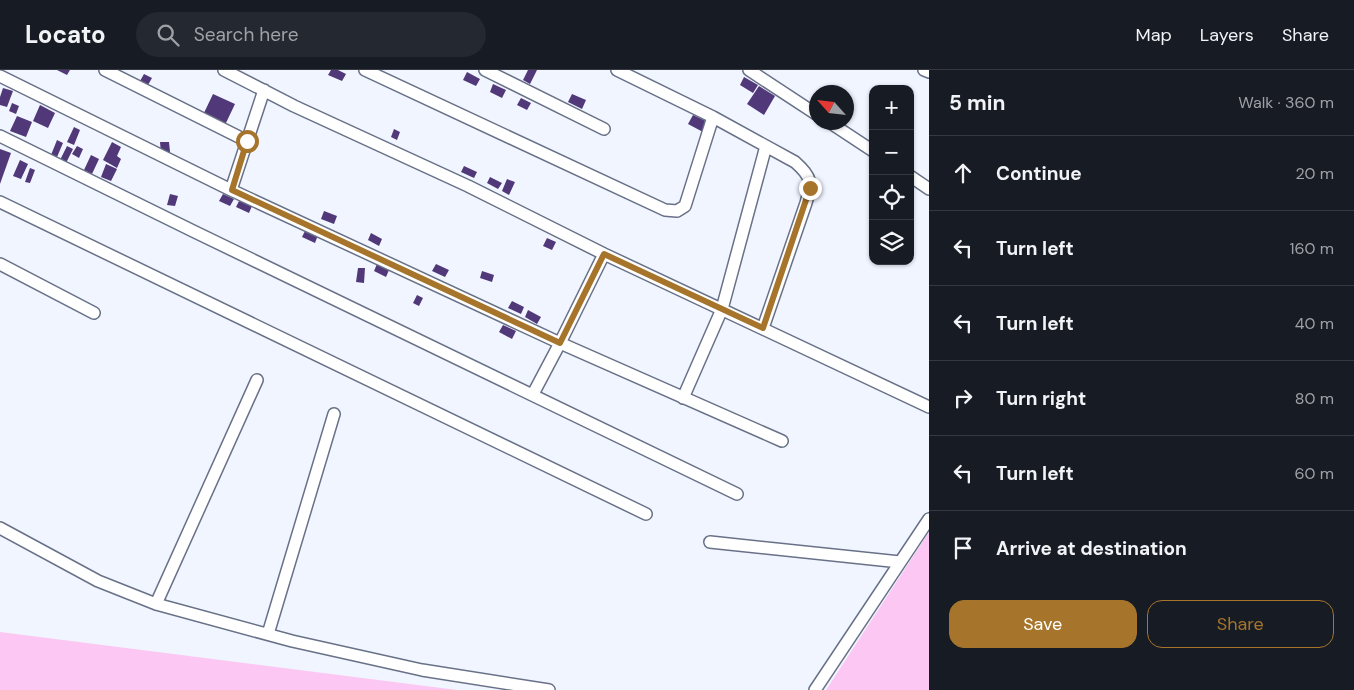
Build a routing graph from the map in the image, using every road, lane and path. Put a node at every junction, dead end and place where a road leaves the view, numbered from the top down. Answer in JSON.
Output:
{"nodes":[{"id":1,"x":105,"y":70,"type":"edge"},
{"id":2,"x":224,"y":70,"type":"edge"},
{"id":3,"x":365,"y":70,"type":"edge"},
{"id":4,"x":485,"y":70,"type":"edge"},
{"id":5,"x":617,"y":70,"type":"edge"},
{"id":6,"x":749,"y":70,"type":"edge"},
{"id":7,"x":924,"y":70,"type":"edge"},
{"id":8,"x":929,"y":72,"type":"edge"},
{"id":9,"x":0,"y":76,"type":"edge"},
{"id":10,"x":264,"y":90,"type":"junction"},
{"id":11,"x":809,"y":109,"type":"edge"},
{"id":12,"x":713,"y":117,"type":"junction"},
{"id":13,"x":604,"y":130,"type":"dead end"},
{"id":14,"x":841,"y":130,"type":"edge"},
{"id":15,"x":0,"y":136,"type":"edge"},
{"id":16,"x":247,"y":141,"type":"junction"},
{"id":17,"x":766,"y":146,"type":"junction"},
{"id":18,"x":869,"y":148,"type":"edge"},
{"id":19,"x":914,"y":179,"type":"edge"},
{"id":20,"x":929,"y":189,"type":"edge"},
{"id":21,"x":232,"y":190,"type":"junction"},
{"id":22,"x":0,"y":202,"type":"edge"},
{"id":23,"x":604,"y":254,"type":"junction"},
{"id":24,"x":0,"y":264,"type":"edge"},
{"id":25,"x":722,"y":309,"type":"junction"},
{"id":26,"x":94,"y":313,"type":"dead end"},
{"id":27,"x":763,"y":328,"type":"junction"},
{"id":28,"x":560,"y":343,"type":"junction"},
{"id":29,"x":257,"y":380,"type":"dead end"},
{"id":30,"x":533,"y":394,"type":"junction"},
{"id":31,"x":683,"y":398,"type":"junction"},
{"id":32,"x":929,"y":407,"type":"edge"},
{"id":33,"x":334,"y":414,"type":"dead end"},
{"id":34,"x":782,"y":441,"type":"dead end"},
{"id":35,"x":737,"y":494,"type":"dead end"},
{"id":36,"x":646,"y":514,"type":"dead end"},
{"id":37,"x":929,"y":519,"type":"edge"},
{"id":38,"x":0,"y":528,"type":"edge"},
{"id":39,"x":710,"y":542,"type":"dead end"},
{"id":40,"x":900,"y":562,"type":"junction"},
{"id":41,"x":156,"y":604,"type":"junction"},
{"id":42,"x":268,"y":634,"type":"junction"},
{"id":43,"x":549,"y":690,"type":"edge"},
{"id":44,"x":815,"y":690,"type":"edge"}],
"edges":[{"from":1,"to":16,"type":"street"},
{"from":2,"to":10,"type":"street"},
{"from":3,"to":12,"type":"street"},
{"from":4,"to":13,"type":"street"},
{"from":5,"to":12,"type":"street"},
{"from":6,"to":11,"type":"street"},
{"from":7,"to":8,"type":"street"},
{"from":9,"to":21,"type":"street"},
{"from":10,"to":16,"type":"street"},
{"from":10,"to":23,"type":"street"},
{"from":12,"to":17,"type":"street"},
{"from":14,"to":18,"type":"street"},
{"from":15,"to":30,"type":"street"},
{"from":16,"to":21,"type":"street"},
{"from":17,"to":25,"type":"street"},
{"from":17,"to":27,"type":"street"},
{"from":19,"to":20,"type":"street"},
{"from":21,"to":28,"type":"street"},
{"from":22,"to":36,"type":"street"},
{"from":23,"to":25,"type":"street"},
{"from":23,"to":28,"type":"street"},
{"from":24,"to":26,"type":"street"},
{"from":25,"to":27,"type":"street"},
{"from":25,"to":31,"type":"street"},
{"from":27,"to":32,"type":"street"},
{"from":28,"to":30,"type":"street"},
{"from":28,"to":31,"type":"street"},
{"from":29,"to":41,"type":"street"},
{"from":30,"to":35,"type":"street"},
{"from":31,"to":34,"type":"street"},
{"from":33,"to":42,"type":"street"},
{"from":37,"to":40,"type":"street"},
{"from":38,"to":41,"type":"street"},
{"from":39,"to":40,"type":"street"},
{"from":40,"to":44,"type":"street"},
{"from":41,"to":42,"type":"street"},
{"from":42,"to":43,"type":"street"}]}
